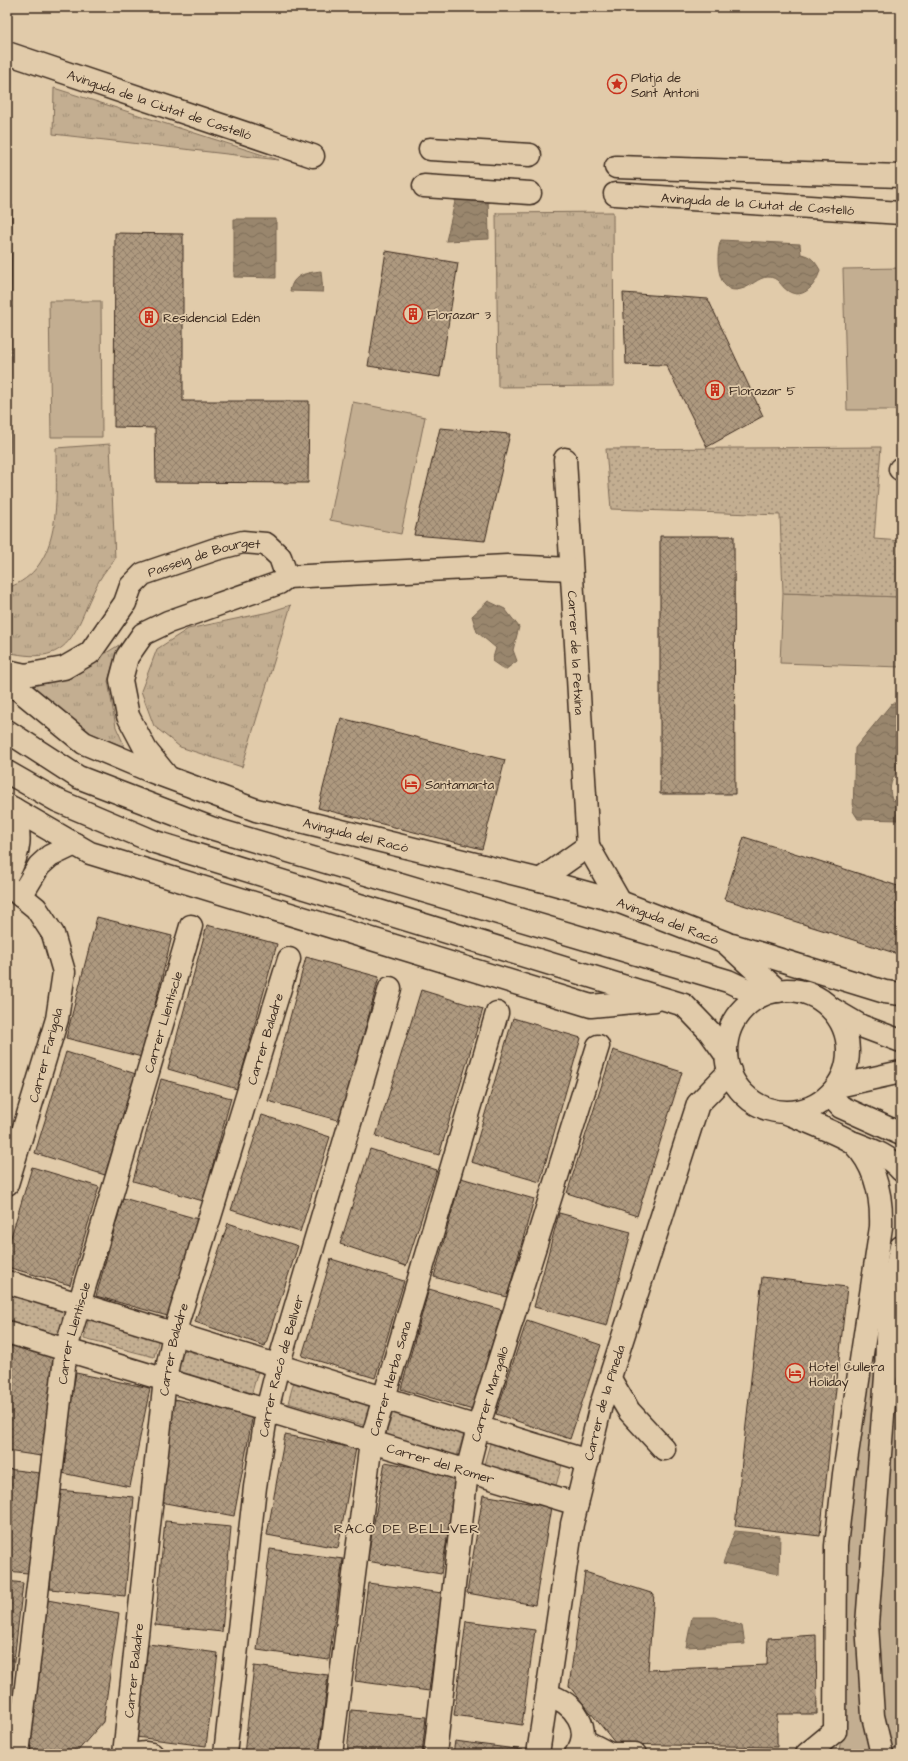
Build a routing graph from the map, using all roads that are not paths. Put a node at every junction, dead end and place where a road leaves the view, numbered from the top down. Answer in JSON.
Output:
{"nodes":[{"id":1,"x":7,"y":53,"type":"edge"},
{"id":2,"x":430,"y":148,"type":"dead end"},
{"id":3,"x":530,"y":155,"type":"dead end"},
{"id":4,"x":313,"y":156,"type":"dead end"},
{"id":5,"x":616,"y":167,"type":"dead end"},
{"id":6,"x":901,"y":176,"type":"edge"},
{"id":7,"x":424,"y":186,"type":"dead end"},
{"id":8,"x":530,"y":193,"type":"dead end"},
{"id":9,"x":615,"y":194,"type":"dead end"},
{"id":10,"x":901,"y":213,"type":"edge"},
{"id":11,"x":565,"y":459,"type":"dead end"},
{"id":12,"x":571,"y":569,"type":"junction"},
{"id":13,"x":286,"y":577,"type":"junction"},
{"id":14,"x":7,"y":671,"type":"edge"},
{"id":15,"x":7,"y":680,"type":"edge"},
{"id":16,"x":7,"y":731,"type":"edge"},
{"id":17,"x":7,"y":772,"type":"edge"},
{"id":18,"x":167,"y":777,"type":"junction"},
{"id":19,"x":11,"y":807,"type":"edge"},
{"id":20,"x":75,"y":844,"type":"junction"},
{"id":21,"x":588,"y":846,"type":"junction"},
{"id":22,"x":540,"y":880,"type":"junction"},
{"id":23,"x":13,"y":888,"type":"edge"},
{"id":24,"x":620,"y":902,"type":"junction"},
{"id":25,"x":191,"y":926,"type":"dead end"},
{"id":26,"x":726,"y":943,"type":"junction"},
{"id":27,"x":289,"y":959,"type":"dead end"},
{"id":28,"x":390,"y":988,"type":"dead end"},
{"id":29,"x":769,"y":993,"type":"junction"},
{"id":30,"x":901,"y":994,"type":"edge"},
{"id":31,"x":666,"y":999,"type":"junction"},
{"id":32,"x":832,"y":1009,"type":"junction"},
{"id":33,"x":497,"y":1013,"type":"dead end"},
{"id":34,"x":901,"y":1041,"type":"edge"},
{"id":35,"x":598,"y":1046,"type":"dead end"},
{"id":36,"x":728,"y":1063,"type":"junction"},
{"id":37,"x":901,"y":1072,"type":"edge"},
{"id":38,"x":834,"y":1090,"type":"junction"},
{"id":39,"x":787,"y":1113,"type":"junction"},
{"id":40,"x":901,"y":1134,"type":"edge"},
{"id":41,"x":854,"y":1143,"type":"junction"},
{"id":42,"x":901,"y":1170,"type":"edge"},
{"id":43,"x":7,"y":1184,"type":"edge"},
{"id":44,"x":901,"y":1247,"type":"edge"},
{"id":45,"x":7,"y":1282,"type":"edge"},
{"id":46,"x":79,"y":1304,"type":"junction"},
{"id":47,"x":894,"y":1310,"type":"edge"},
{"id":48,"x":7,"y":1332,"type":"edge"},
{"id":49,"x":174,"y":1334,"type":"junction"},
{"id":50,"x":66,"y":1349,"type":"junction"},
{"id":51,"x":278,"y":1366,"type":"junction"},
{"id":52,"x":165,"y":1379,"type":"junction"},
{"id":53,"x":610,"y":1380,"type":"junction"},
{"id":54,"x":384,"y":1398,"type":"junction"},
{"id":55,"x":267,"y":1410,"type":"junction"},
{"id":56,"x":478,"y":1428,"type":"junction"},
{"id":57,"x":371,"y":1442,"type":"junction"},
{"id":58,"x":664,"y":1449,"type":"dead end"},
{"id":59,"x":588,"y":1461,"type":"junction"},
{"id":60,"x":467,"y":1471,"type":"junction"},
{"id":61,"x":577,"y":1504,"type":"junction"},
{"id":62,"x":548,"y":1695,"type":"junction"},
{"id":63,"x":579,"y":1747,"type":"edge"},
{"id":64,"x":18,"y":1754,"type":"edge"},
{"id":65,"x":124,"y":1754,"type":"edge"},
{"id":66,"x":137,"y":1754,"type":"edge"},
{"id":67,"x":152,"y":1754,"type":"edge"},
{"id":68,"x":225,"y":1754,"type":"edge"},
{"id":69,"x":331,"y":1754,"type":"edge"},
{"id":70,"x":435,"y":1754,"type":"edge"},
{"id":71,"x":538,"y":1754,"type":"edge"},
{"id":72,"x":634,"y":1754,"type":"edge"},
{"id":73,"x":807,"y":1754,"type":"edge"},
{"id":74,"x":882,"y":1754,"type":"edge"}],
"edges":[{"from":1,"to":4,"type":"street","name":"Avinguda de la Ciutat de Castelló"},
{"from":2,"to":3,"type":"street"},
{"from":5,"to":6,"type":"street"},
{"from":7,"to":8,"type":"street"},
{"from":9,"to":10,"type":"street","name":"Avinguda de la Ciutat de Castelló"},
{"from":11,"to":12,"type":"street","name":"Carrer de la Petxina"},
{"from":12,"to":13,"type":"street"},
{"from":12,"to":21,"type":"street","name":"Carrer de la Petxina"},
{"from":13,"to":14,"type":"street","name":"Passeig de Bourget"},
{"from":13,"to":18,"type":"street"},
{"from":15,"to":18,"type":"street","name":"Avinguda del Racó"},
{"from":16,"to":29,"type":"street"},
{"from":17,"to":31,"type":"street"},
{"from":18,"to":22,"type":"street","name":"Avinguda del Racó"},
{"from":19,"to":20,"type":"street"},
{"from":19,"to":23,"type":"street"},
{"from":20,"to":23,"type":"street"},
{"from":20,"to":31,"type":"street"},
{"from":21,"to":22,"type":"street"},
{"from":21,"to":24,"type":"street","name":"Carrer de la Petxina"},
{"from":22,"to":24,"type":"street","name":"Avinguda del Racó"},
{"from":23,"to":43,"type":"street","name":"Carrer Farigola"},
{"from":24,"to":26,"type":"street","name":"Avinguda del Racó"},
{"from":25,"to":46,"type":"street","name":"Carrer Llentiscle"},
{"from":26,"to":29,"type":"street","name":"Avinguda del Racó"},
{"from":26,"to":30,"type":"street","name":"Avinguda del Racó"},
{"from":27,"to":49,"type":"street","name":"Carrer Baladre"},
{"from":28,"to":51,"type":"street","name":"Carrer Racó de Bellver"},
{"from":29,"to":32,"type":"street"},
{"from":29,"to":36,"type":"street"},
{"from":31,"to":36,"type":"street"},
{"from":32,"to":34,"type":"street"},
{"from":32,"to":38,"type":"street"},
{"from":33,"to":54,"type":"street","name":"Carrer Herba Sana"},
{"from":35,"to":56,"type":"street","name":"Carrer Margalló"},
{"from":36,"to":39,"type":"street"},
{"from":36,"to":53,"type":"street","name":"Carrer de la Pineda"},
{"from":37,"to":38,"type":"street"},
{"from":38,"to":39,"type":"street"},
{"from":38,"to":40,"type":"street"},
{"from":39,"to":41,"type":"street"},
{"from":41,"to":42,"type":"street"},
{"from":41,"to":73,"type":"street"},
{"from":44,"to":47,"type":"street"},
{"from":45,"to":46,"type":"street"},
{"from":46,"to":49,"type":"street"},
{"from":46,"to":50,"type":"street","name":"Carrer Llentiscle"},
{"from":47,"to":74,"type":"street"},
{"from":48,"to":50,"type":"street","name":"Carrer del Romer"},
{"from":49,"to":51,"type":"street"},
{"from":49,"to":52,"type":"street","name":"Carrer Baladre"},
{"from":50,"to":52,"type":"street","name":"Carrer del Romer"},
{"from":50,"to":64,"type":"street","name":"Carrer Llentiscle"},
{"from":51,"to":54,"type":"street"},
{"from":51,"to":55,"type":"street","name":"Carrer Racó de Bellver"},
{"from":52,"to":55,"type":"street","name":"Carrer del Romer"},
{"from":52,"to":65,"type":"street","name":"Carrer Baladre"},
{"from":53,"to":58,"type":"street"},
{"from":53,"to":59,"type":"street","name":"Carrer de la Pineda"},
{"from":54,"to":56,"type":"street"},
{"from":54,"to":57,"type":"street","name":"Carrer Herba Sana"},
{"from":55,"to":57,"type":"street","name":"Carrer del Romer"},
{"from":55,"to":68,"type":"street","name":"Carrer Racó de Bellver"},
{"from":56,"to":59,"type":"street"},
{"from":56,"to":60,"type":"street","name":"Carrer Margalló"},
{"from":57,"to":60,"type":"street","name":"Carrer del Romer"},
{"from":57,"to":69,"type":"street","name":"Carrer Herba Sana"},
{"from":59,"to":61,"type":"street","name":"Carrer de la Pineda"},
{"from":60,"to":61,"type":"street","name":"Carrer del Romer"},
{"from":60,"to":70,"type":"street","name":"Carrer Margalló"},
{"from":61,"to":62,"type":"street","name":"Carrer de la Pineda"},
{"from":62,"to":63,"type":"street"},
{"from":62,"to":71,"type":"street","name":"Carrer de la Pineda"},
{"from":63,"to":72,"type":"street"},
{"from":66,"to":67,"type":"street"}]}
